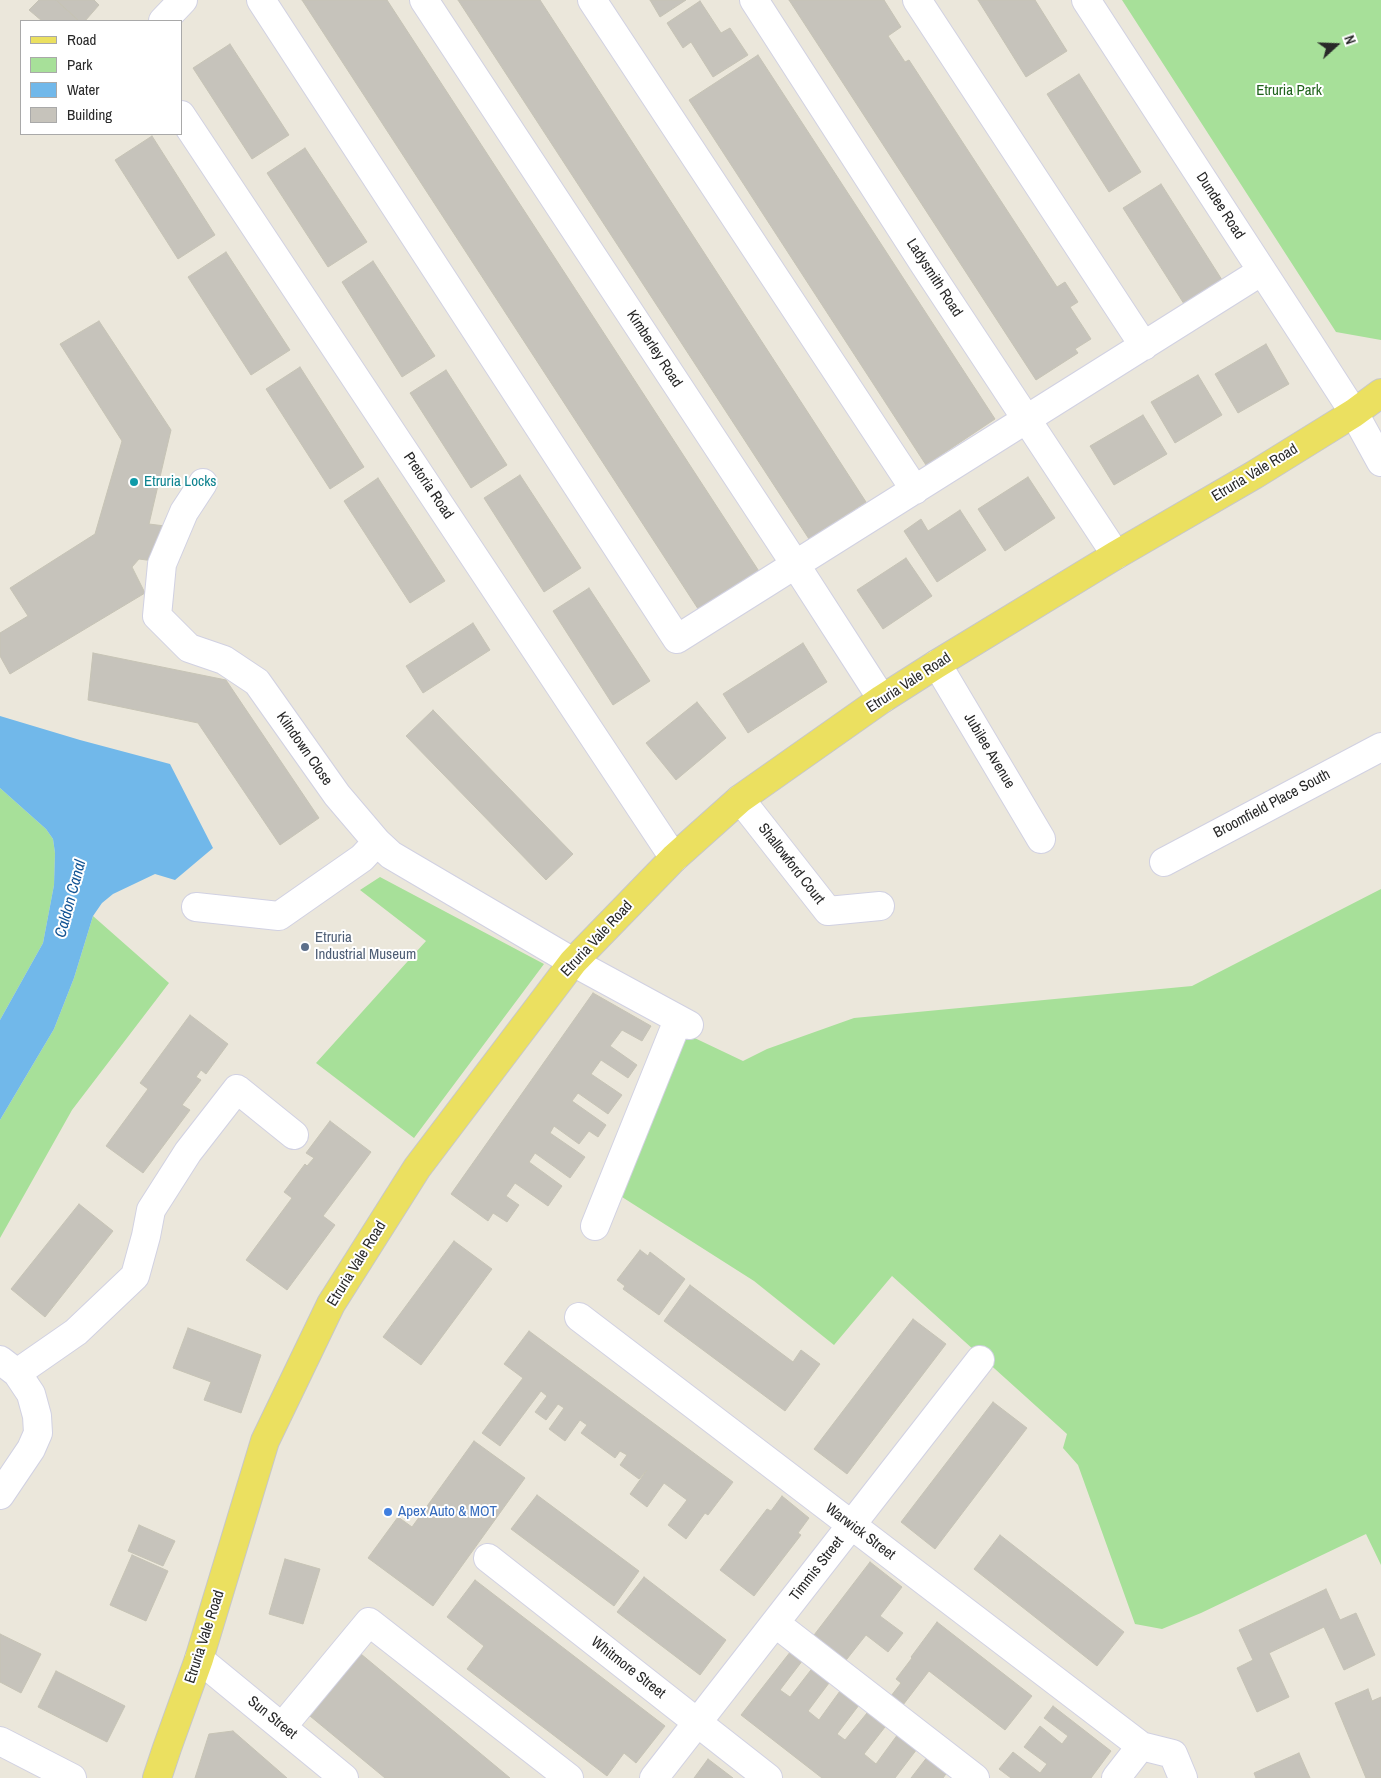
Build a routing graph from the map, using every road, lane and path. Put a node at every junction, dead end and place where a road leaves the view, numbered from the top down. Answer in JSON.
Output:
{"nodes":[{"id":1,"x":183,"y":0,"type":"edge"},
{"id":2,"x":261,"y":0,"type":"edge"},
{"id":3,"x":424,"y":0,"type":"edge"},
{"id":4,"x":592,"y":0,"type":"edge"},
{"id":5,"x":754,"y":0,"type":"edge"},
{"id":6,"x":917,"y":0,"type":"edge"},
{"id":7,"x":1086,"y":0,"type":"edge"},
{"id":8,"x":164,"y":20,"type":"edge"},
{"id":9,"x":182,"y":117,"type":"edge"},
{"id":10,"x":1262,"y":271,"type":"junction"},
{"id":11,"x":1144,"y":346,"type":"junction"},
{"id":12,"x":1381,"y":394,"type":"edge"},
{"id":13,"x":1354,"y":413,"type":"junction"},
{"id":14,"x":1026,"y":419,"type":"junction"},
{"id":15,"x":1381,"y":462,"type":"edge"},
{"id":16,"x":204,"y":483,"type":"dead end"},
{"id":17,"x":915,"y":490,"type":"junction"},
{"id":18,"x":1116,"y":555,"type":"junction"},
{"id":19,"x":795,"y":564,"type":"junction"},
{"id":20,"x":937,"y":664,"type":"junction"},
{"id":21,"x":882,"y":698,"type":"junction"},
{"id":22,"x":1381,"y":747,"type":"edge"},
{"id":23,"x":740,"y":798,"type":"junction"},
{"id":24,"x":371,"y":835,"type":"junction"},
{"id":25,"x":1041,"y":839,"type":"dead end"},
{"id":26,"x":674,"y":858,"type":"junction"},
{"id":27,"x":1164,"y":862,"type":"dead end"},
{"id":28,"x":880,"y":906,"type":"dead end"},
{"id":29,"x":196,"y":907,"type":"dead end"},
{"id":30,"x":573,"y":962,"type":"junction"},
{"id":31,"x":294,"y":1136,"type":"dead end"},
{"id":32,"x":595,"y":1226,"type":"dead end"},
{"id":33,"x":579,"y":1317,"type":"dead end"},
{"id":34,"x":980,"y":1360,"type":"dead end"},
{"id":35,"x":8,"y":1366,"type":"edge"},
{"id":36,"x":0,"y":1495,"type":"edge"},
{"id":37,"x":851,"y":1525,"type":"junction"},
{"id":38,"x":488,"y":1558,"type":"dead end"},
{"id":39,"x":775,"y":1623,"type":"junction"},
{"id":40,"x":199,"y":1659,"type":"junction"},
{"id":41,"x":697,"y":1723,"type":"junction"},
{"id":42,"x":282,"y":1727,"type":"junction"},
{"id":43,"x":0,"y":1741,"type":"edge"},
{"id":44,"x":1141,"y":1746,"type":"junction"},
{"id":45,"x":72,"y":1778,"type":"edge"},
{"id":46,"x":157,"y":1778,"type":"edge"},
{"id":47,"x":344,"y":1778,"type":"edge"},
{"id":48,"x":569,"y":1778,"type":"edge"},
{"id":49,"x":654,"y":1778,"type":"edge"},
{"id":50,"x":768,"y":1778,"type":"edge"},
{"id":51,"x":975,"y":1778,"type":"edge"},
{"id":52,"x":1116,"y":1778,"type":"edge"},
{"id":53,"x":1183,"y":1778,"type":"edge"}],
"edges":[{"from":1,"to":8,"type":"street"},
{"from":2,"to":19,"type":"street"},
{"from":3,"to":19,"type":"street","name":"Kimberley Road"},
{"from":4,"to":17,"type":"street"},
{"from":5,"to":14,"type":"street","name":"Ladysmith Road"},
{"from":6,"to":11,"type":"street"},
{"from":7,"to":10,"type":"street","name":"Dundee Road"},
{"from":9,"to":26,"type":"street","name":"Pretoria Road"},
{"from":10,"to":11,"type":"street"},
{"from":10,"to":13,"type":"street","name":"Dundee Road"},
{"from":11,"to":14,"type":"street"},
{"from":12,"to":13,"type":"main road","name":"Etruria Vale Road"},
{"from":13,"to":15,"type":"street","name":"Dundee Road"},
{"from":13,"to":18,"type":"main road","name":"Etruria Vale Road"},
{"from":14,"to":17,"type":"street"},
{"from":14,"to":18,"type":"street","name":"Ladysmith Road"},
{"from":16,"to":24,"type":"street","name":"Kilndown Close"},
{"from":17,"to":19,"type":"street"},
{"from":18,"to":20,"type":"main road","name":"Etruria Vale Road"},
{"from":19,"to":21,"type":"street","name":"Kimberley Road"},
{"from":20,"to":21,"type":"main road","name":"Etruria Vale Road"},
{"from":20,"to":25,"type":"street","name":"Jubilee Avenue"},
{"from":21,"to":23,"type":"main road","name":"Etruria Vale Road"},
{"from":22,"to":27,"type":"street","name":"Broomfield Place South"},
{"from":23,"to":26,"type":"main road","name":"Etruria Vale Road"},
{"from":23,"to":28,"type":"street","name":"Shallowford Court"},
{"from":24,"to":29,"type":"street"},
{"from":24,"to":30,"type":"street","name":"Kilndown Close"},
{"from":26,"to":30,"type":"main road","name":"Etruria Vale Road"},
{"from":30,"to":32,"type":"street","name":"Kilndown Close"},
{"from":30,"to":40,"type":"main road","name":"Etruria Vale Road"},
{"from":31,"to":35,"type":"street"},
{"from":33,"to":37,"type":"street","name":"Warwick Street"},
{"from":34,"to":37,"type":"street","name":"Timmis Street"},
{"from":35,"to":36,"type":"street"},
{"from":37,"to":39,"type":"street","name":"Timmis Street"},
{"from":37,"to":44,"type":"street","name":"Warwick Street"},
{"from":38,"to":41,"type":"street","name":"Whitmore Street"},
{"from":39,"to":41,"type":"street","name":"Timmis Street"},
{"from":39,"to":51,"type":"street"},
{"from":40,"to":42,"type":"street","name":"Sun Street"},
{"from":40,"to":46,"type":"main road","name":"Etruria Vale Road"},
{"from":41,"to":49,"type":"street","name":"Timmis Street"},
{"from":41,"to":50,"type":"street","name":"Whitmore Street"},
{"from":42,"to":47,"type":"street","name":"Sun Street"},
{"from":42,"to":48,"type":"street"},
{"from":43,"to":45,"type":"street"},
{"from":44,"to":52,"type":"street"},
{"from":44,"to":53,"type":"street"}]}
